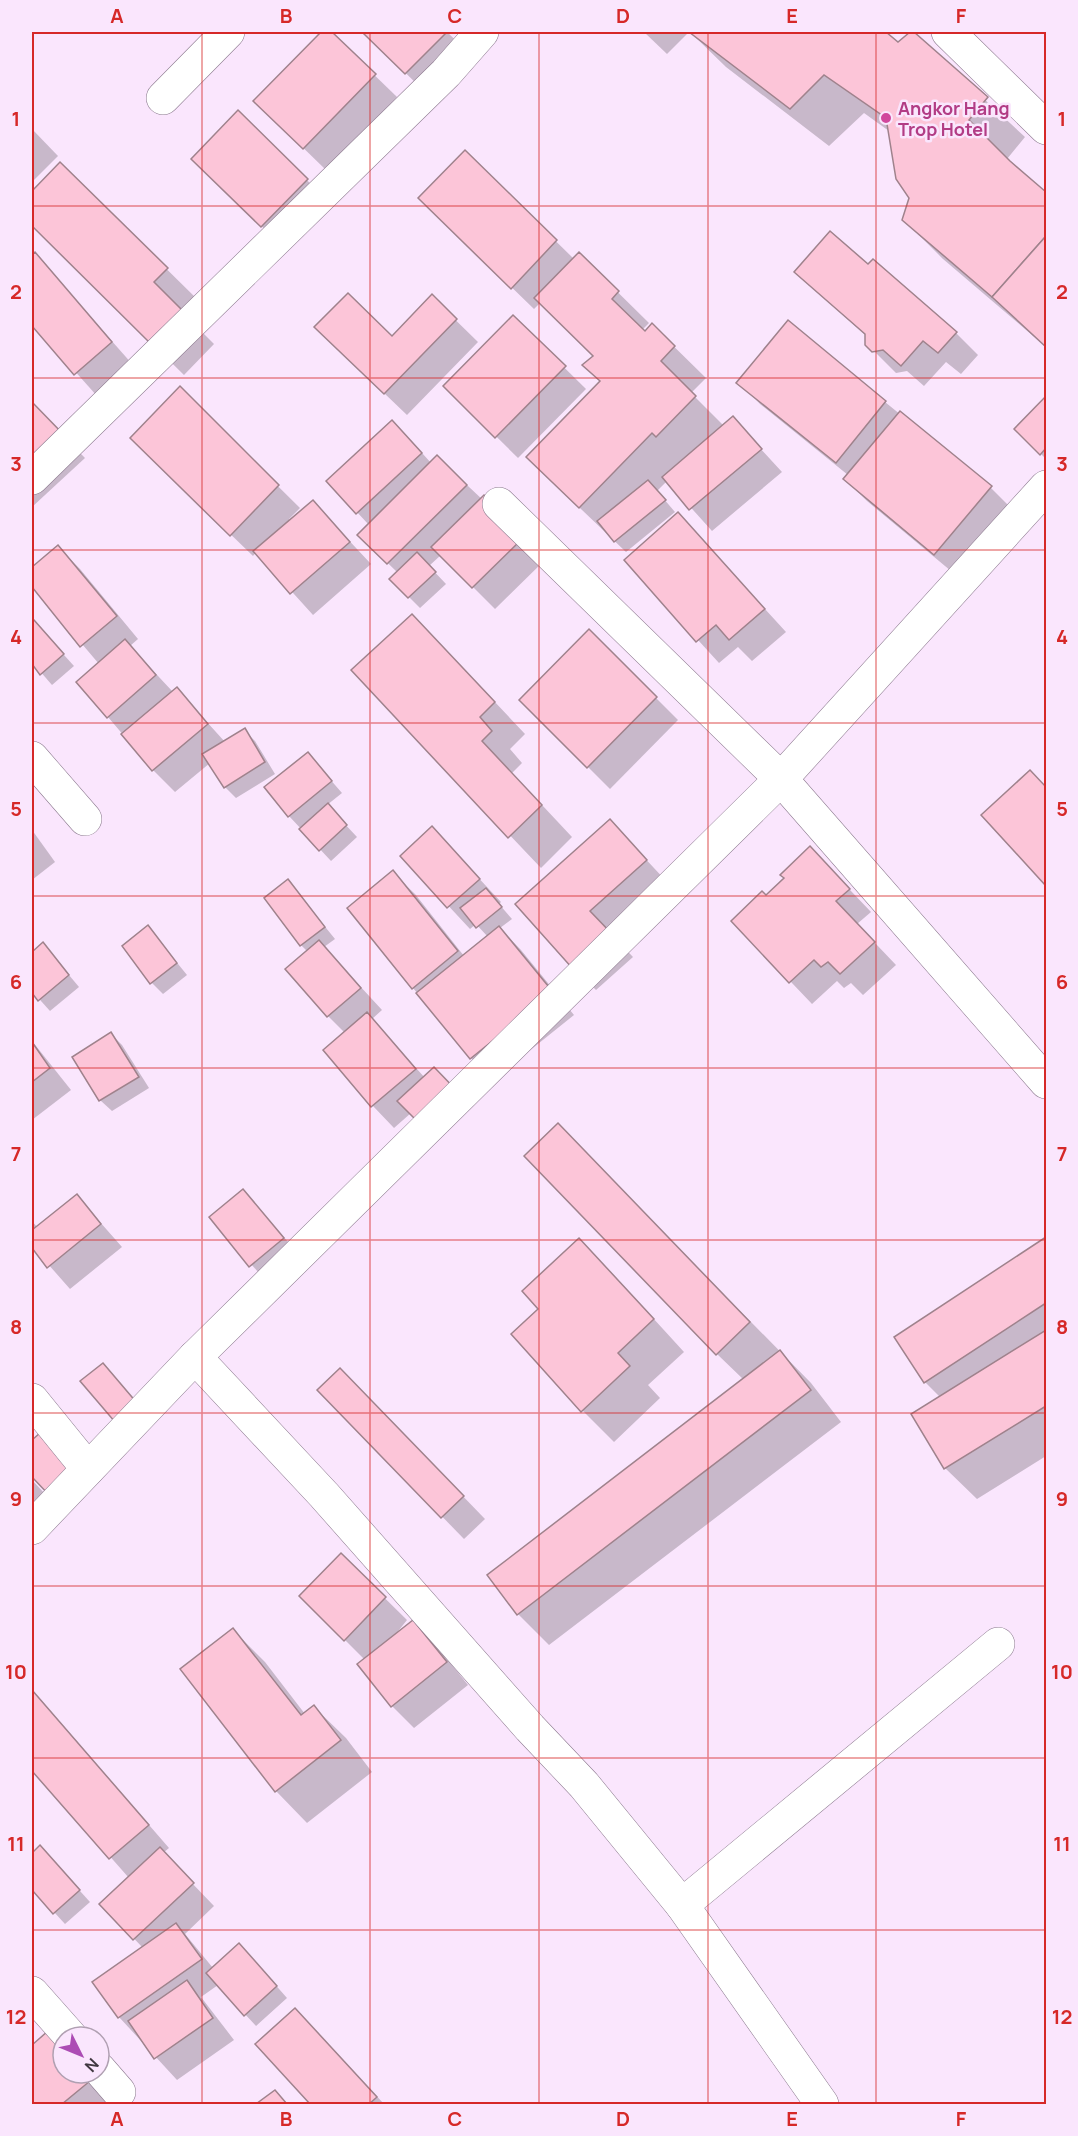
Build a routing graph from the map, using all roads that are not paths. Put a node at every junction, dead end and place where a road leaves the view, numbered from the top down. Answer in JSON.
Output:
{"nodes":[{"id":1,"x":228,"y":32,"type":"edge"},
{"id":2,"x":482,"y":32,"type":"edge"},
{"id":3,"x":948,"y":32,"type":"edge"},
{"id":4,"x":163,"y":98,"type":"dead end"},
{"id":5,"x":1047,"y":128,"type":"edge"},
{"id":6,"x":32,"y":478,"type":"edge"},
{"id":7,"x":1047,"y":488,"type":"edge"},
{"id":8,"x":500,"y":504,"type":"dead end"},
{"id":9,"x":32,"y":758,"type":"edge"},
{"id":10,"x":781,"y":778,"type":"junction"},
{"id":11,"x":85,"y":819,"type":"dead end"},
{"id":12,"x":1047,"y":1082,"type":"edge"},
{"id":13,"x":195,"y":1357,"type":"junction"},
{"id":14,"x":32,"y":1400,"type":"edge"},
{"id":15,"x":88,"y":1469,"type":"junction"},
{"id":16,"x":32,"y":1528,"type":"edge"},
{"id":17,"x":999,"y":1644,"type":"dead end"},
{"id":18,"x":682,"y":1905,"type":"junction"},
{"id":19,"x":32,"y":1993,"type":"edge"},
{"id":20,"x":60,"y":2025,"type":"edge"},
{"id":21,"x":822,"y":2104,"type":"edge"}],
"edges":[{"from":1,"to":4,"type":"street"},
{"from":2,"to":6,"type":"street"},
{"from":3,"to":5,"type":"street"},
{"from":7,"to":10,"type":"street"},
{"from":8,"to":10,"type":"street"},
{"from":9,"to":11,"type":"street"},
{"from":10,"to":12,"type":"street"},
{"from":10,"to":13,"type":"street"},
{"from":13,"to":15,"type":"street"},
{"from":13,"to":18,"type":"street"},
{"from":14,"to":15,"type":"street"},
{"from":15,"to":16,"type":"street"},
{"from":17,"to":18,"type":"street"},
{"from":18,"to":21,"type":"street"},
{"from":19,"to":20,"type":"street"}]}
